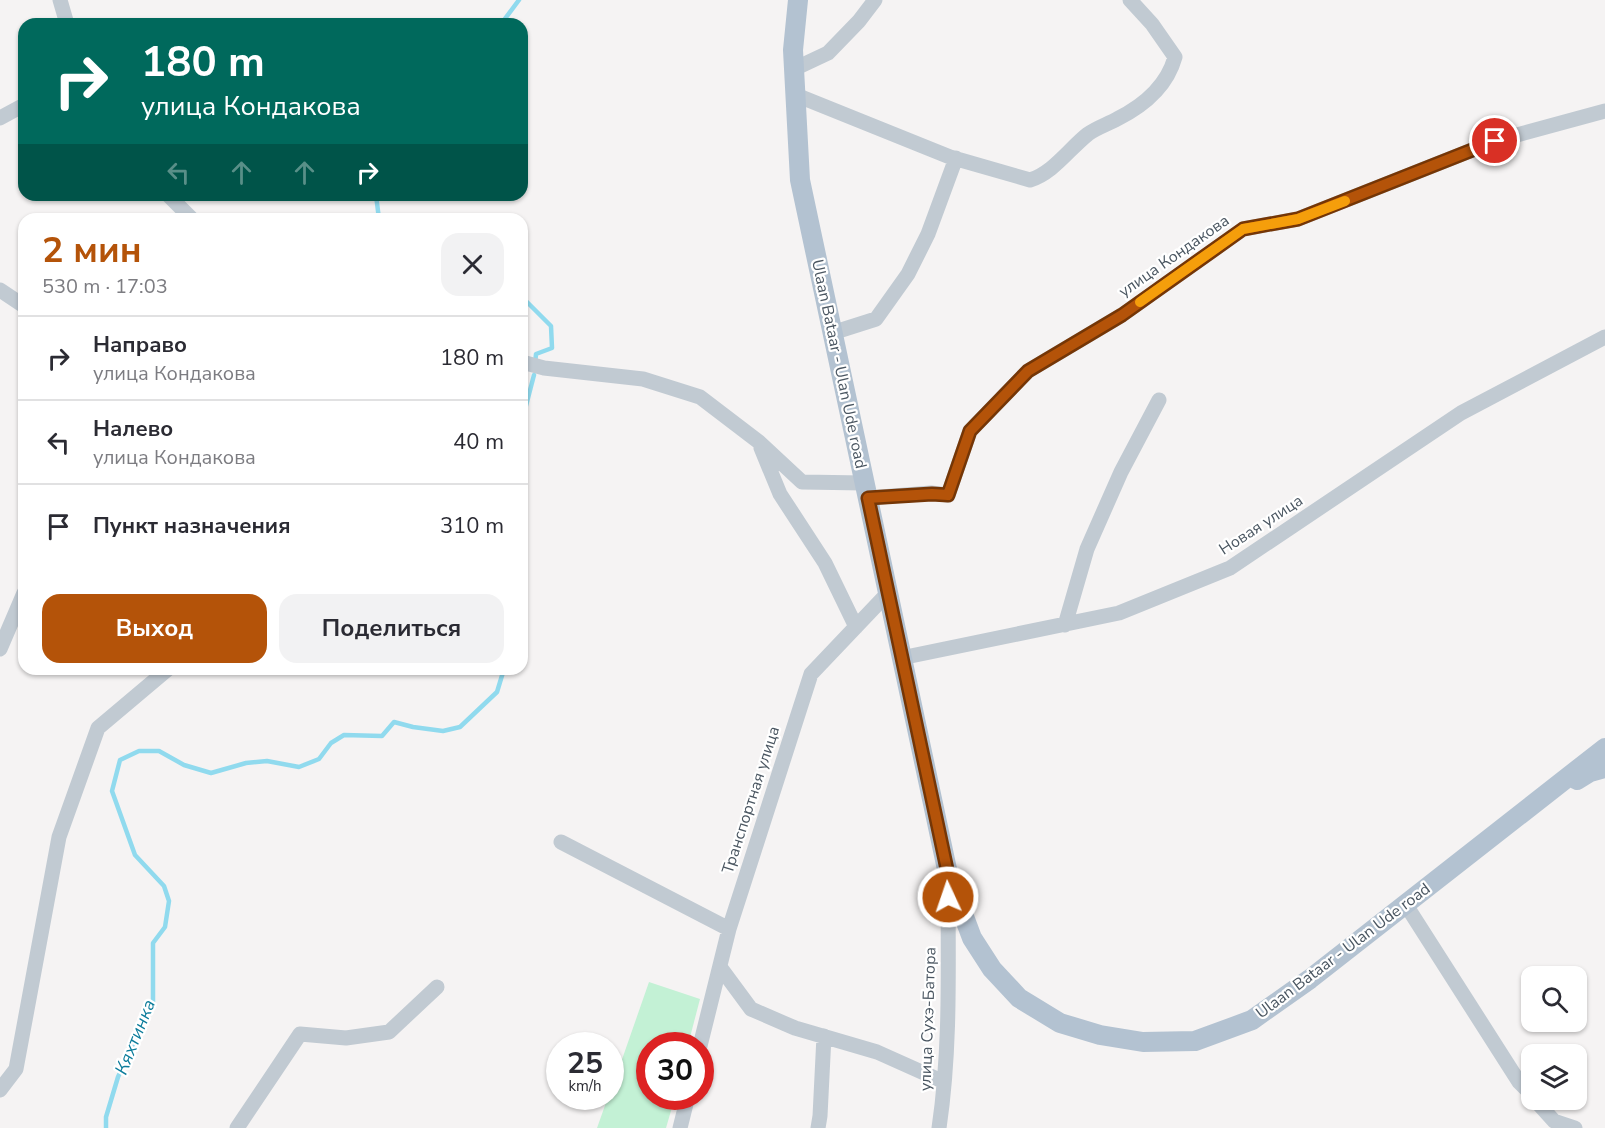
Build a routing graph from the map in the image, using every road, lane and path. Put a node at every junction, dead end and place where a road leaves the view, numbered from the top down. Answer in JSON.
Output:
{"nodes":[{"id":1,"x":60,"y":0,"type":"edge"},
{"id":2,"x":798,"y":0,"type":"edge"},
{"id":3,"x":875,"y":0,"type":"edge"},
{"id":4,"x":1130,"y":0,"type":"edge"},
{"id":5,"x":65,"y":18,"type":"edge"},
{"id":6,"x":794,"y":69,"type":"junction"},
{"id":7,"x":796,"y":95,"type":"junction"},
{"id":8,"x":18,"y":108,"type":"edge"},
{"id":9,"x":1605,"y":111,"type":"edge"},
{"id":10,"x":0,"y":118,"type":"edge"},
{"id":11,"x":956,"y":158,"type":"junction"},
{"id":12,"x":174,"y":201,"type":"edge"},
{"id":13,"x":186,"y":213,"type":"edge"},
{"id":14,"x":0,"y":290,"type":"edge"},
{"id":15,"x":18,"y":302,"type":"edge"},
{"id":16,"x":832,"y":333,"type":"junction"},
{"id":17,"x":1605,"y":337,"type":"edge"},
{"id":18,"x":528,"y":364,"type":"edge"},
{"id":19,"x":1159,"y":400,"type":"dead end"},
{"id":20,"x":759,"y":442,"type":"junction"},
{"id":21,"x":866,"y":491,"type":"junction"},
{"id":22,"x":888,"y":593,"type":"junction"},
{"id":23,"x":18,"y":607,"type":"edge"},
{"id":24,"x":1065,"y":625,"type":"junction"},
{"id":25,"x":856,"y":627,"type":"junction"},
{"id":26,"x":0,"y":648,"type":"edge"},
{"id":27,"x":901,"y":658,"type":"junction"},
{"id":28,"x":161,"y":675,"type":"edge"},
{"id":29,"x":1605,"y":748,"type":"edge"},
{"id":30,"x":1605,"y":768,"type":"edge"},
{"id":31,"x":1529,"y":809,"type":"junction"},
{"id":32,"x":561,"y":842,"type":"dead end"},
{"id":33,"x":948,"y":874,"type":"junction"},
{"id":34,"x":1406,"y":905,"type":"junction"},
{"id":35,"x":729,"y":929,"type":"junction"},
{"id":36,"x":720,"y":967,"type":"junction"},
{"id":37,"x":437,"y":987,"type":"dead end"},
{"id":38,"x":704,"y":1032,"type":"edge"},
{"id":39,"x":824,"y":1036,"type":"junction"},
{"id":40,"x":944,"y":1082,"type":"junction"},
{"id":41,"x":1521,"y":1084,"type":"edge"},
{"id":42,"x":0,"y":1090,"type":"edge"},
{"id":43,"x":684,"y":1110,"type":"edge"},
{"id":44,"x":1544,"y":1110,"type":"edge"},
{"id":45,"x":237,"y":1128,"type":"edge"},
{"id":46,"x":680,"y":1128,"type":"edge"},
{"id":47,"x":818,"y":1128,"type":"edge"},
{"id":48,"x":939,"y":1128,"type":"edge"},
{"id":49,"x":1575,"y":1128,"type":"edge"}],
"edges":[{"from":1,"to":5,"type":"street"},
{"from":2,"to":6,"type":"main road","name":"Ulaan Bataar - Ulan Ude road"},
{"from":3,"to":6,"type":"street"},
{"from":4,"to":11,"type":"street"},
{"from":6,"to":7,"type":"main road","name":"Ulaan Bataar - Ulan Ude road"},
{"from":7,"to":11,"type":"street"},
{"from":7,"to":16,"type":"main road","name":"Ulaan Bataar - Ulan Ude road"},
{"from":8,"to":10,"type":"street"},
{"from":9,"to":21,"type":"street","name":"улица Кондакова"},
{"from":11,"to":16,"type":"street"},
{"from":12,"to":13,"type":"street"},
{"from":14,"to":15,"type":"street"},
{"from":16,"to":21,"type":"main road","name":"Ulaan Bataar - Ulan Ude road"},
{"from":17,"to":24,"type":"street","name":"Новая улица"},
{"from":18,"to":20,"type":"street"},
{"from":19,"to":24,"type":"street"},
{"from":20,"to":21,"type":"street"},
{"from":20,"to":25,"type":"street"},
{"from":21,"to":22,"type":"main road","name":"Ulaan Bataar - Ulan Ude road"},
{"from":22,"to":25,"type":"street","name":"Транспортная улица"},
{"from":22,"to":27,"type":"main road","name":"Ulaan Bataar - Ulan Ude road"},
{"from":23,"to":26,"type":"street"},
{"from":24,"to":27,"type":"street","name":"Новая улица"},
{"from":25,"to":35,"type":"street","name":"Транспортная улица"},
{"from":27,"to":33,"type":"main road","name":"Ulaan Bataar - Ulan Ude road"},
{"from":28,"to":42,"type":"street"},
{"from":29,"to":31,"type":"main road","name":"Ulaan Bataar - Ulan Ude road"},
{"from":30,"to":31,"type":"main road"},
{"from":31,"to":34,"type":"main road","name":"Ulaan Bataar - Ulan Ude road"},
{"from":32,"to":35,"type":"street"},
{"from":33,"to":34,"type":"main road","name":"Ulaan Bataar - Ulan Ude road"},
{"from":33,"to":40,"type":"street","name":"улица Сухэ-Батора"},
{"from":34,"to":41,"type":"street"},
{"from":35,"to":36,"type":"street","name":"Транспортная улица"},
{"from":36,"to":38,"type":"street","name":"Транспортная улица"},
{"from":36,"to":39,"type":"street"},
{"from":37,"to":45,"type":"street"},
{"from":39,"to":40,"type":"street"},
{"from":39,"to":47,"type":"street"},
{"from":40,"to":48,"type":"street","name":"улица Сухэ-Батора"},
{"from":43,"to":46,"type":"street"},
{"from":44,"to":49,"type":"street"}]}
